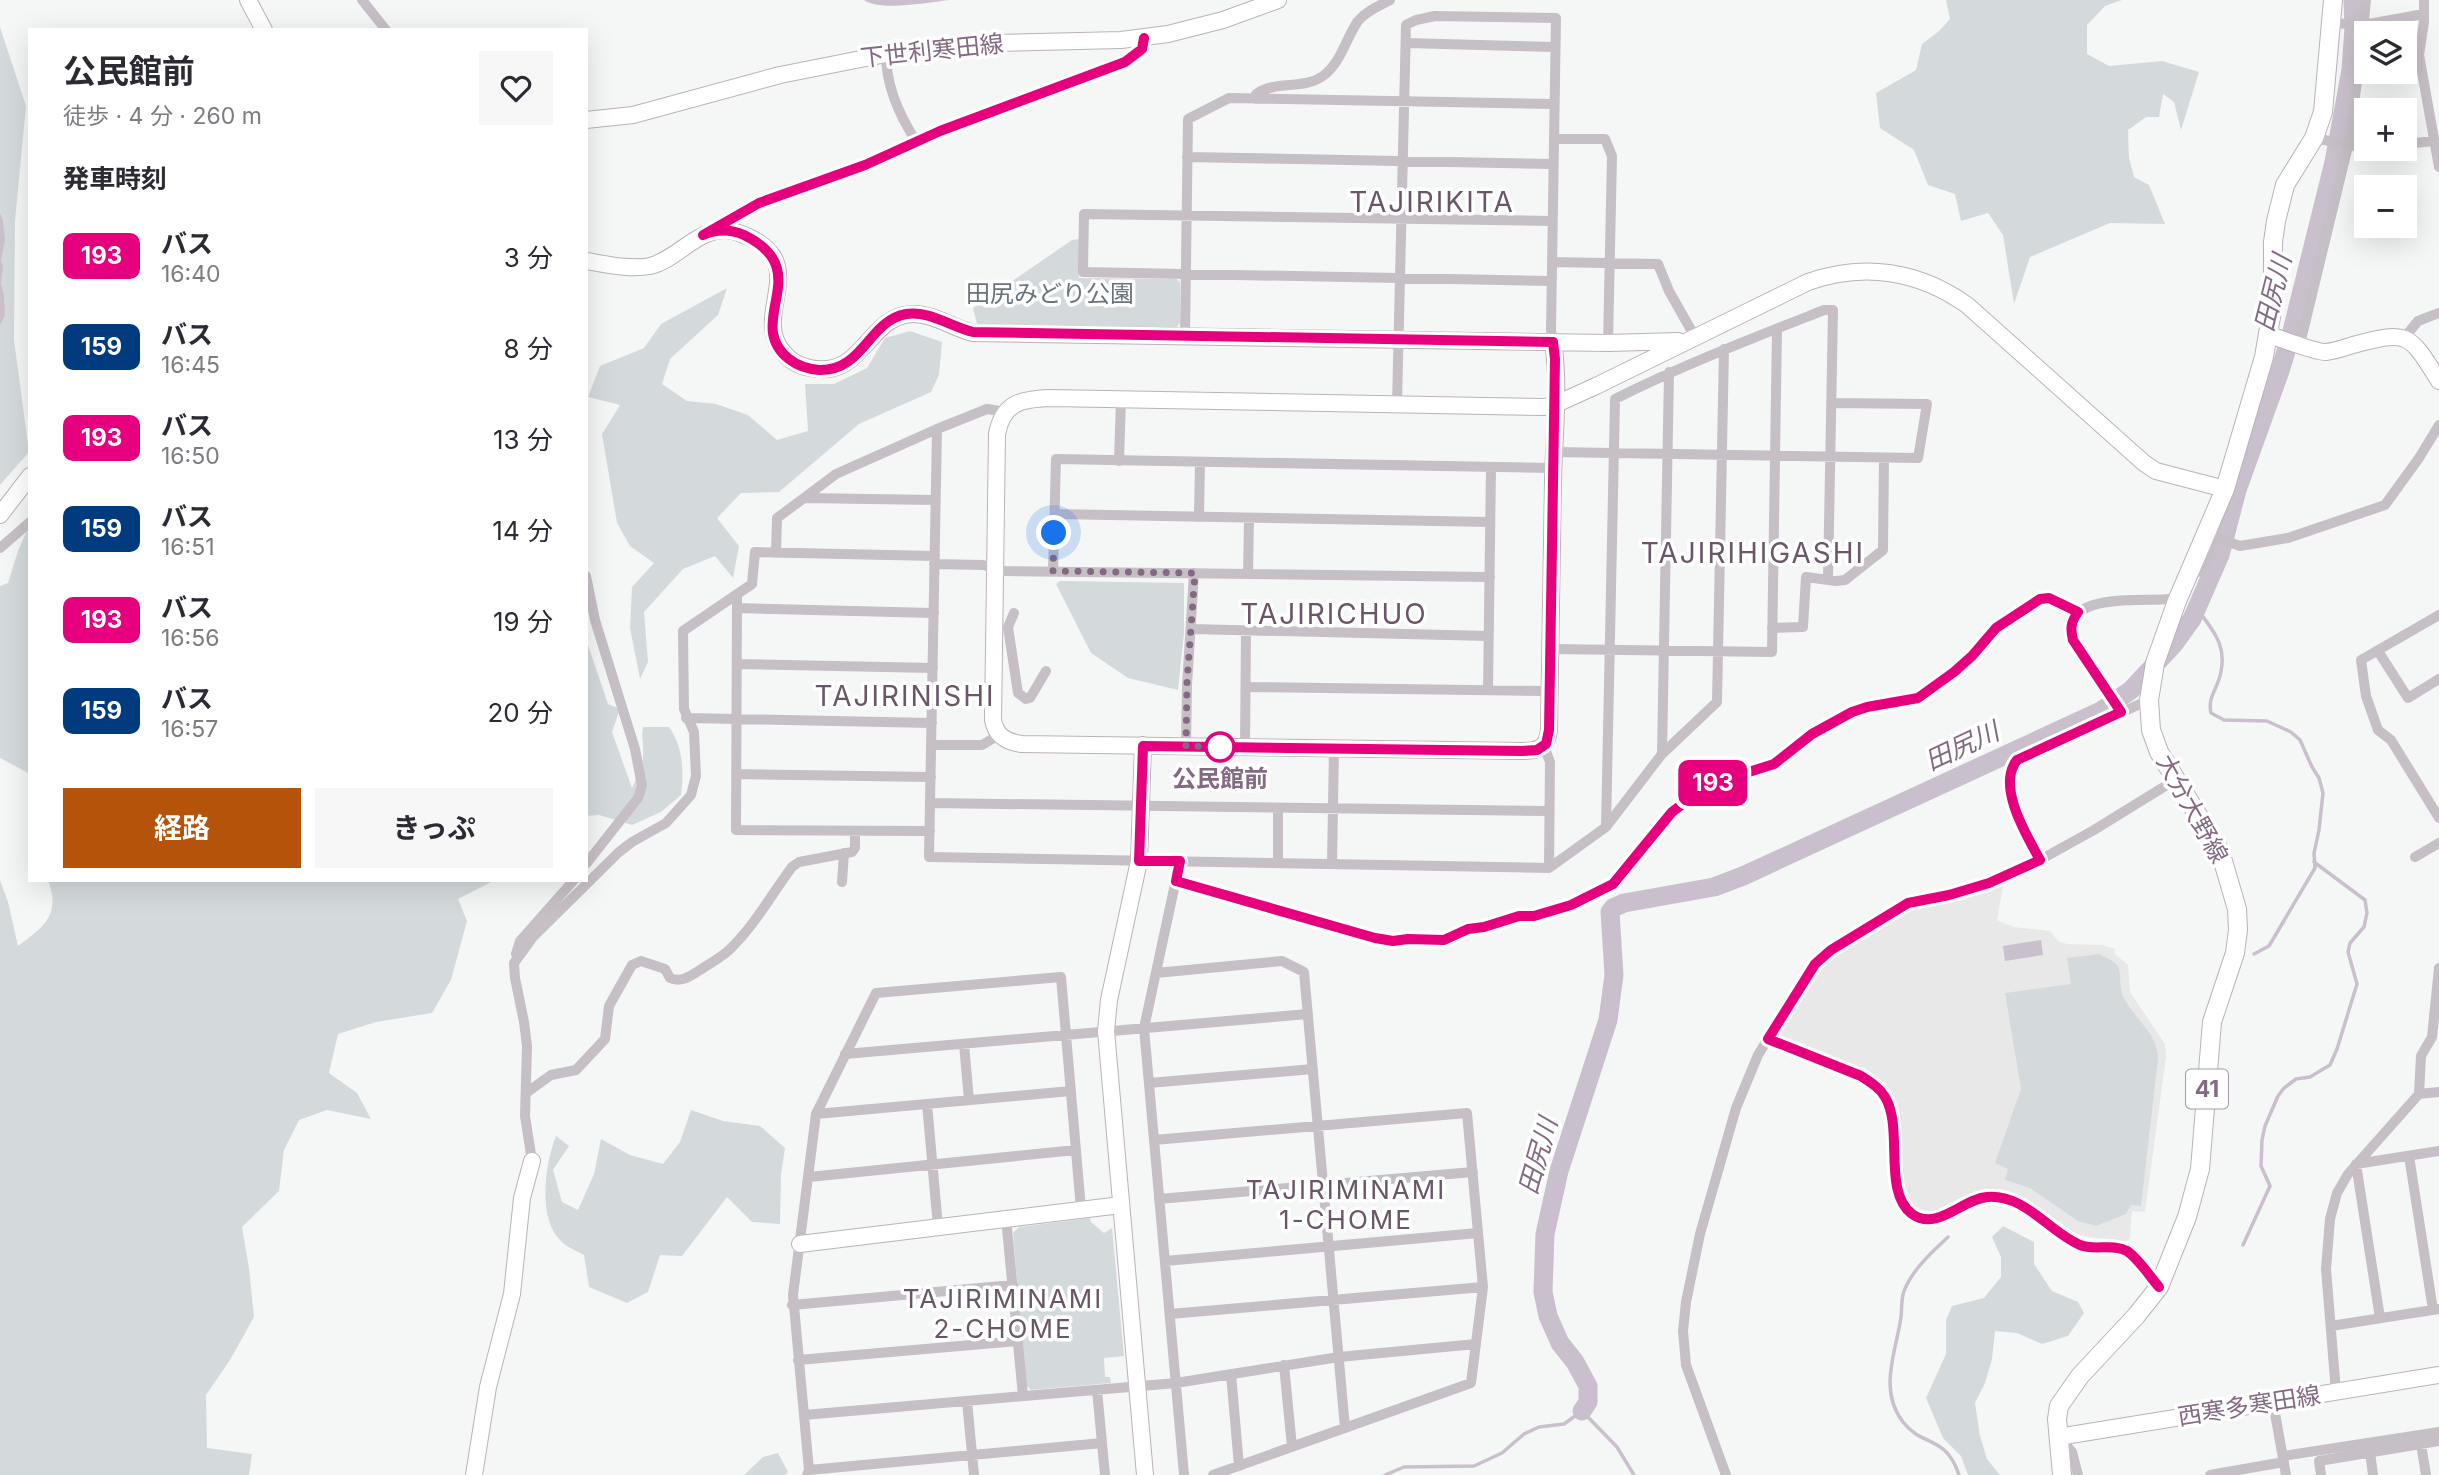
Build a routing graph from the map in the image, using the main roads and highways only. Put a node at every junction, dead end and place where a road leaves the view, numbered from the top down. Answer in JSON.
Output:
{"nodes":[{"id":1,"x":2333,"y":0,"type":"edge"},
{"id":2,"x":2062,"y":1475,"type":"edge"}],
"edges":[{"from":1,"to":2,"type":"main road","name":"大分大野線","number":"41"}]}
